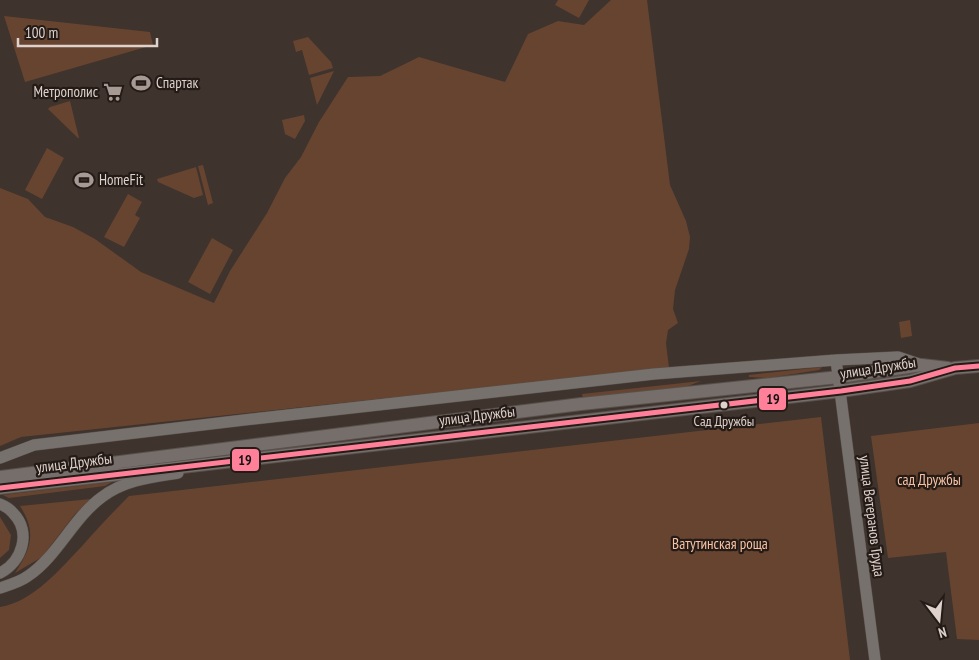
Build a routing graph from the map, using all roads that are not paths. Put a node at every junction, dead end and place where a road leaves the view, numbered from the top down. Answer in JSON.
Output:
{"nodes":[{"id":1,"x":836,"y":360,"type":"junction"},
{"id":2,"x":922,"y":365,"type":"junction"},
{"id":3,"x":979,"y":366,"type":"edge"},
{"id":4,"x":955,"y":368,"type":"junction"},
{"id":5,"x":839,"y":376,"type":"junction"},
{"id":6,"x":841,"y":391,"type":"junction"},
{"id":7,"x":0,"y":458,"type":"edge"},
{"id":8,"x":212,"y":463,"type":"junction"},
{"id":9,"x":0,"y":477,"type":"edge"},
{"id":10,"x":0,"y":488,"type":"edge"},
{"id":11,"x":0,"y":504,"type":"edge"},
{"id":12,"x":0,"y":572,"type":"edge"},
{"id":13,"x":0,"y":588,"type":"edge"},
{"id":14,"x":875,"y":660,"type":"edge"}],
"edges":[{"from":1,"to":2,"type":"main road"},
{"from":1,"to":5,"type":"main road","name":"улица Ветеранов Труда"},
{"from":1,"to":7,"type":"main road"},
{"from":2,"to":4,"type":"main road","name":"улица Дружбы"},
{"from":2,"to":5,"type":"main road","name":"улица Дружбы"},
{"from":3,"to":4,"type":"main road","name":"улица Дружбы"},
{"from":4,"to":6,"type":"main road","name":"улица Дружбы"},
{"from":5,"to":6,"type":"main road","name":"улица Ветеранов Труда"},
{"from":5,"to":9,"type":"main road","name":"улица Дружбы"},
{"from":6,"to":8,"type":"main road","name":"улица Дружбы"},
{"from":6,"to":14,"type":"main road","name":"улица Ветеранов Труда"},
{"from":8,"to":10,"type":"main road","name":"улица Дружбы"},
{"from":8,"to":13,"type":"main road"},
{"from":11,"to":12,"type":"main road"}]}
